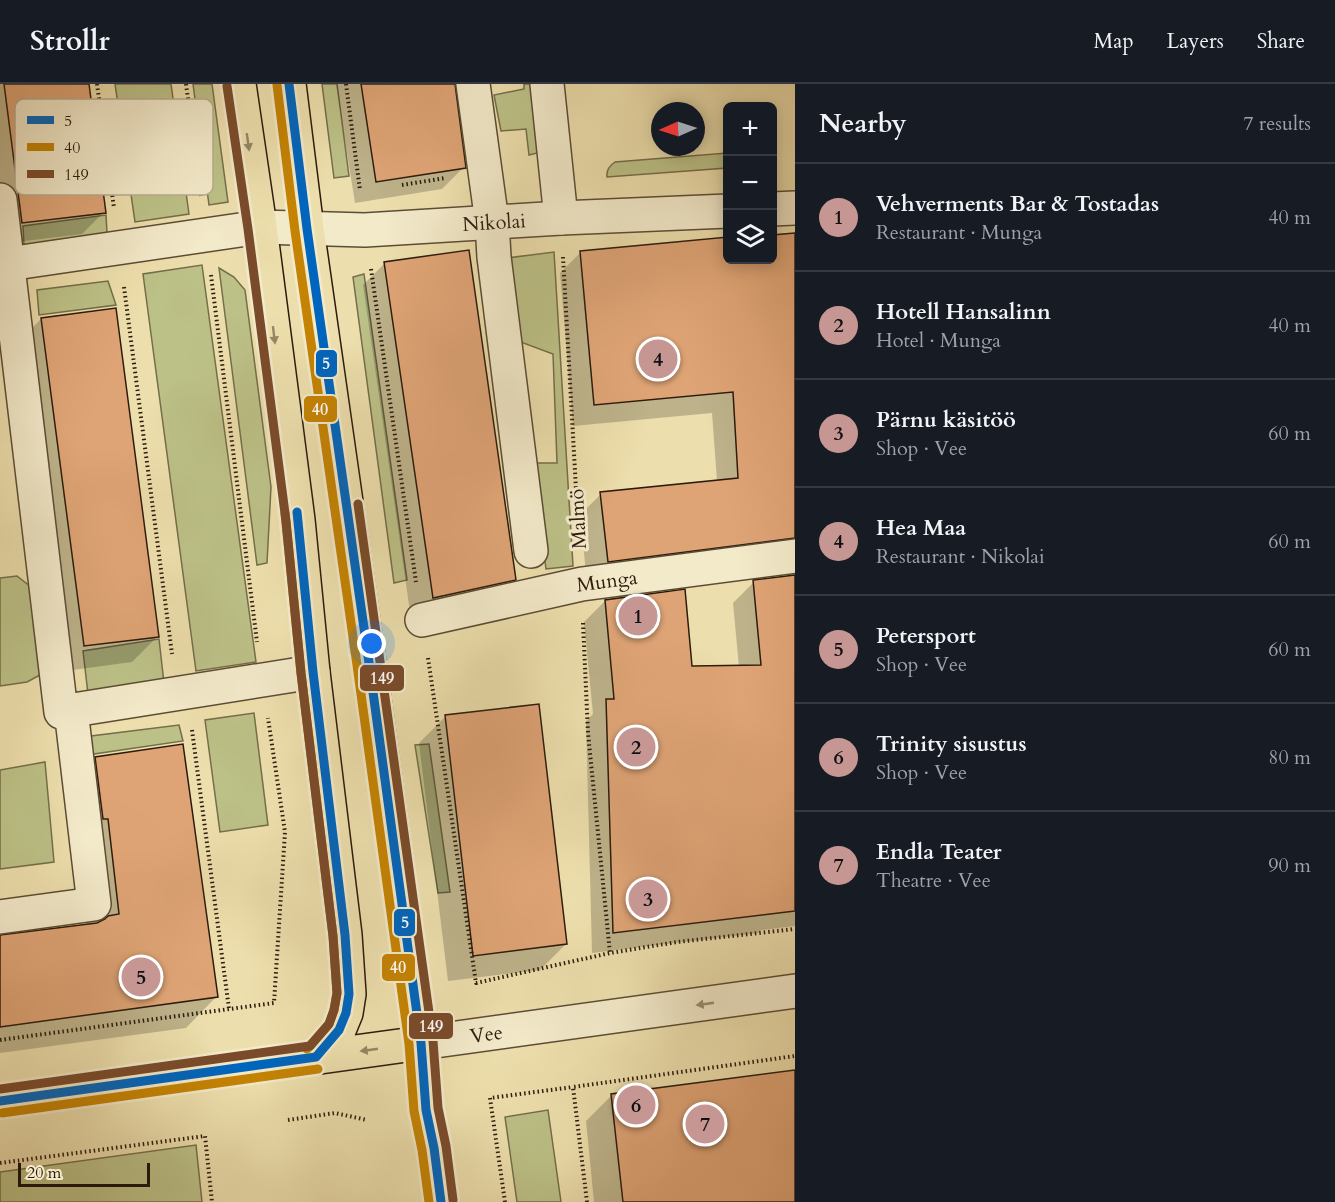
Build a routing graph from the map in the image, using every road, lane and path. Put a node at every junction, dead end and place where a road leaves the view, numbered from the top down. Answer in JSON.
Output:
{"nodes":[{"id":1,"x":97,"y":84,"type":"edge"},
{"id":2,"x":186,"y":84,"type":"edge"},
{"id":3,"x":239,"y":84,"type":"edge"},
{"id":4,"x":289,"y":84,"type":"edge"},
{"id":5,"x":346,"y":84,"type":"edge"},
{"id":6,"x":474,"y":84,"type":"edge"},
{"id":7,"x":547,"y":84,"type":"edge"},
{"id":8,"x":99,"y":99,"type":"edge"},
{"id":9,"x":188,"y":99,"type":"edge"},
{"id":10,"x":112,"y":195,"type":"edge"},
{"id":11,"x":201,"y":195,"type":"edge"},
{"id":12,"x":0,"y":200,"type":"edge"},
{"id":13,"x":795,"y":208,"type":"edge"},
{"id":14,"x":777,"y":209,"type":"edge"},
{"id":15,"x":723,"y":211,"type":"edge"},
{"id":16,"x":561,"y":218,"type":"junction"},
{"id":17,"x":492,"y":222,"type":"junction"},
{"id":18,"x":260,"y":226,"type":"junction"},
{"id":19,"x":307,"y":229,"type":"junction"},
{"id":20,"x":365,"y":230,"type":"junction"},
{"id":21,"x":206,"y":236,"type":"junction"},
{"id":22,"x":119,"y":248,"type":"junction"},
{"id":23,"x":8,"y":264,"type":"junction"},
{"id":24,"x":531,"y":551,"type":"dead end"},
{"id":25,"x":795,"y":556,"type":"edge"},
{"id":26,"x":582,"y":584,"type":"junction"},
{"id":27,"x":422,"y":620,"type":"junction"},
{"id":28,"x":313,"y":672,"type":"junction"},
{"id":29,"x":262,"y":680,"type":"junction"},
{"id":30,"x":177,"y":693,"type":"junction"},
{"id":31,"x":71,"y":710,"type":"junction"},
{"id":32,"x":0,"y":916,"type":"edge"},
{"id":33,"x":795,"y":929,"type":"edge"},
{"id":34,"x":610,"y":953,"type":"junction"},
{"id":35,"x":795,"y":991,"type":"edge"},
{"id":36,"x":229,"y":1009,"type":"junction"},
{"id":37,"x":0,"y":1040,"type":"edge"},
{"id":38,"x":422,"y":1043,"type":"junction"},
{"id":39,"x":795,"y":1056,"type":"edge"},
{"id":40,"x":316,"y":1058,"type":"junction"},
{"id":41,"x":573,"y":1087,"type":"junction"},
{"id":42,"x":0,"y":1101,"type":"edge"},
{"id":43,"x":288,"y":1120,"type":"dead end"},
{"id":44,"x":367,"y":1120,"type":"dead end"},
{"id":45,"x":0,"y":1163,"type":"edge"},
{"id":46,"x":212,"y":1202,"type":"edge"},
{"id":47,"x":441,"y":1202,"type":"edge"},
{"id":48,"x":505,"y":1202,"type":"edge"},
{"id":49,"x":587,"y":1202,"type":"edge"}],
"edges":[{"from":1,"to":8,"type":"path"},
{"from":2,"to":9,"type":"path"},
{"from":3,"to":18,"type":"main road","one_way":true},
{"from":4,"to":19,"type":"main road"},
{"from":5,"to":20,"type":"path"},
{"from":6,"to":17,"type":"street"},
{"from":7,"to":16,"type":"street"},
{"from":10,"to":22,"type":"path"},
{"from":11,"to":21,"type":"path"},
{"from":12,"to":23,"type":"street"},
{"from":13,"to":14,"type":"street"},
{"from":15,"to":16,"type":"street","name":"Nikolai"},
{"from":16,"to":17,"type":"street","name":"Nikolai"},
{"from":16,"to":26,"type":"path","name":"Malmö"},
{"from":17,"to":20,"type":"street","name":"Nikolai"},
{"from":17,"to":24,"type":"street"},
{"from":18,"to":19,"type":"street","name":"Nikolai"},
{"from":18,"to":21,"type":"street","name":"Nikolai"},
{"from":18,"to":28,"type":"main road","one_way":true},
{"from":19,"to":20,"type":"street","name":"Nikolai"},
{"from":19,"to":38,"type":"main road"},
{"from":20,"to":27,"type":"path"},
{"from":21,"to":22,"type":"street","name":"Nikolai"},
{"from":21,"to":29,"type":"path"},
{"from":22,"to":23,"type":"street","name":"Nikolai"},
{"from":22,"to":30,"type":"path"},
{"from":23,"to":31,"type":"street"},
{"from":25,"to":26,"type":"street","name":"Munga"},
{"from":26,"to":27,"type":"street","name":"Munga"},
{"from":26,"to":34,"type":"path","name":"Malmö"},
{"from":27,"to":34,"type":"path"},
{"from":28,"to":29,"type":"street"},
{"from":28,"to":40,"type":"main road"},
{"from":29,"to":30,"type":"street"},
{"from":29,"to":36,"type":"path"},
{"from":30,"to":31,"type":"street"},
{"from":30,"to":36,"type":"path"},
{"from":31,"to":32,"type":"street"},
{"from":33,"to":34,"type":"path"},
{"from":35,"to":38,"type":"street","name":"Vee","one_way":true},
{"from":36,"to":37,"type":"path"},
{"from":38,"to":40,"type":"main road","name":"Vee","one_way":true},
{"from":38,"to":47,"type":"main road"},
{"from":39,"to":41,"type":"path"},
{"from":40,"to":42,"type":"main road","name":"Vee"},
{"from":41,"to":48,"type":"path"},
{"from":41,"to":49,"type":"path"},
{"from":43,"to":44,"type":"path"},
{"from":45,"to":46,"type":"path"}]}
